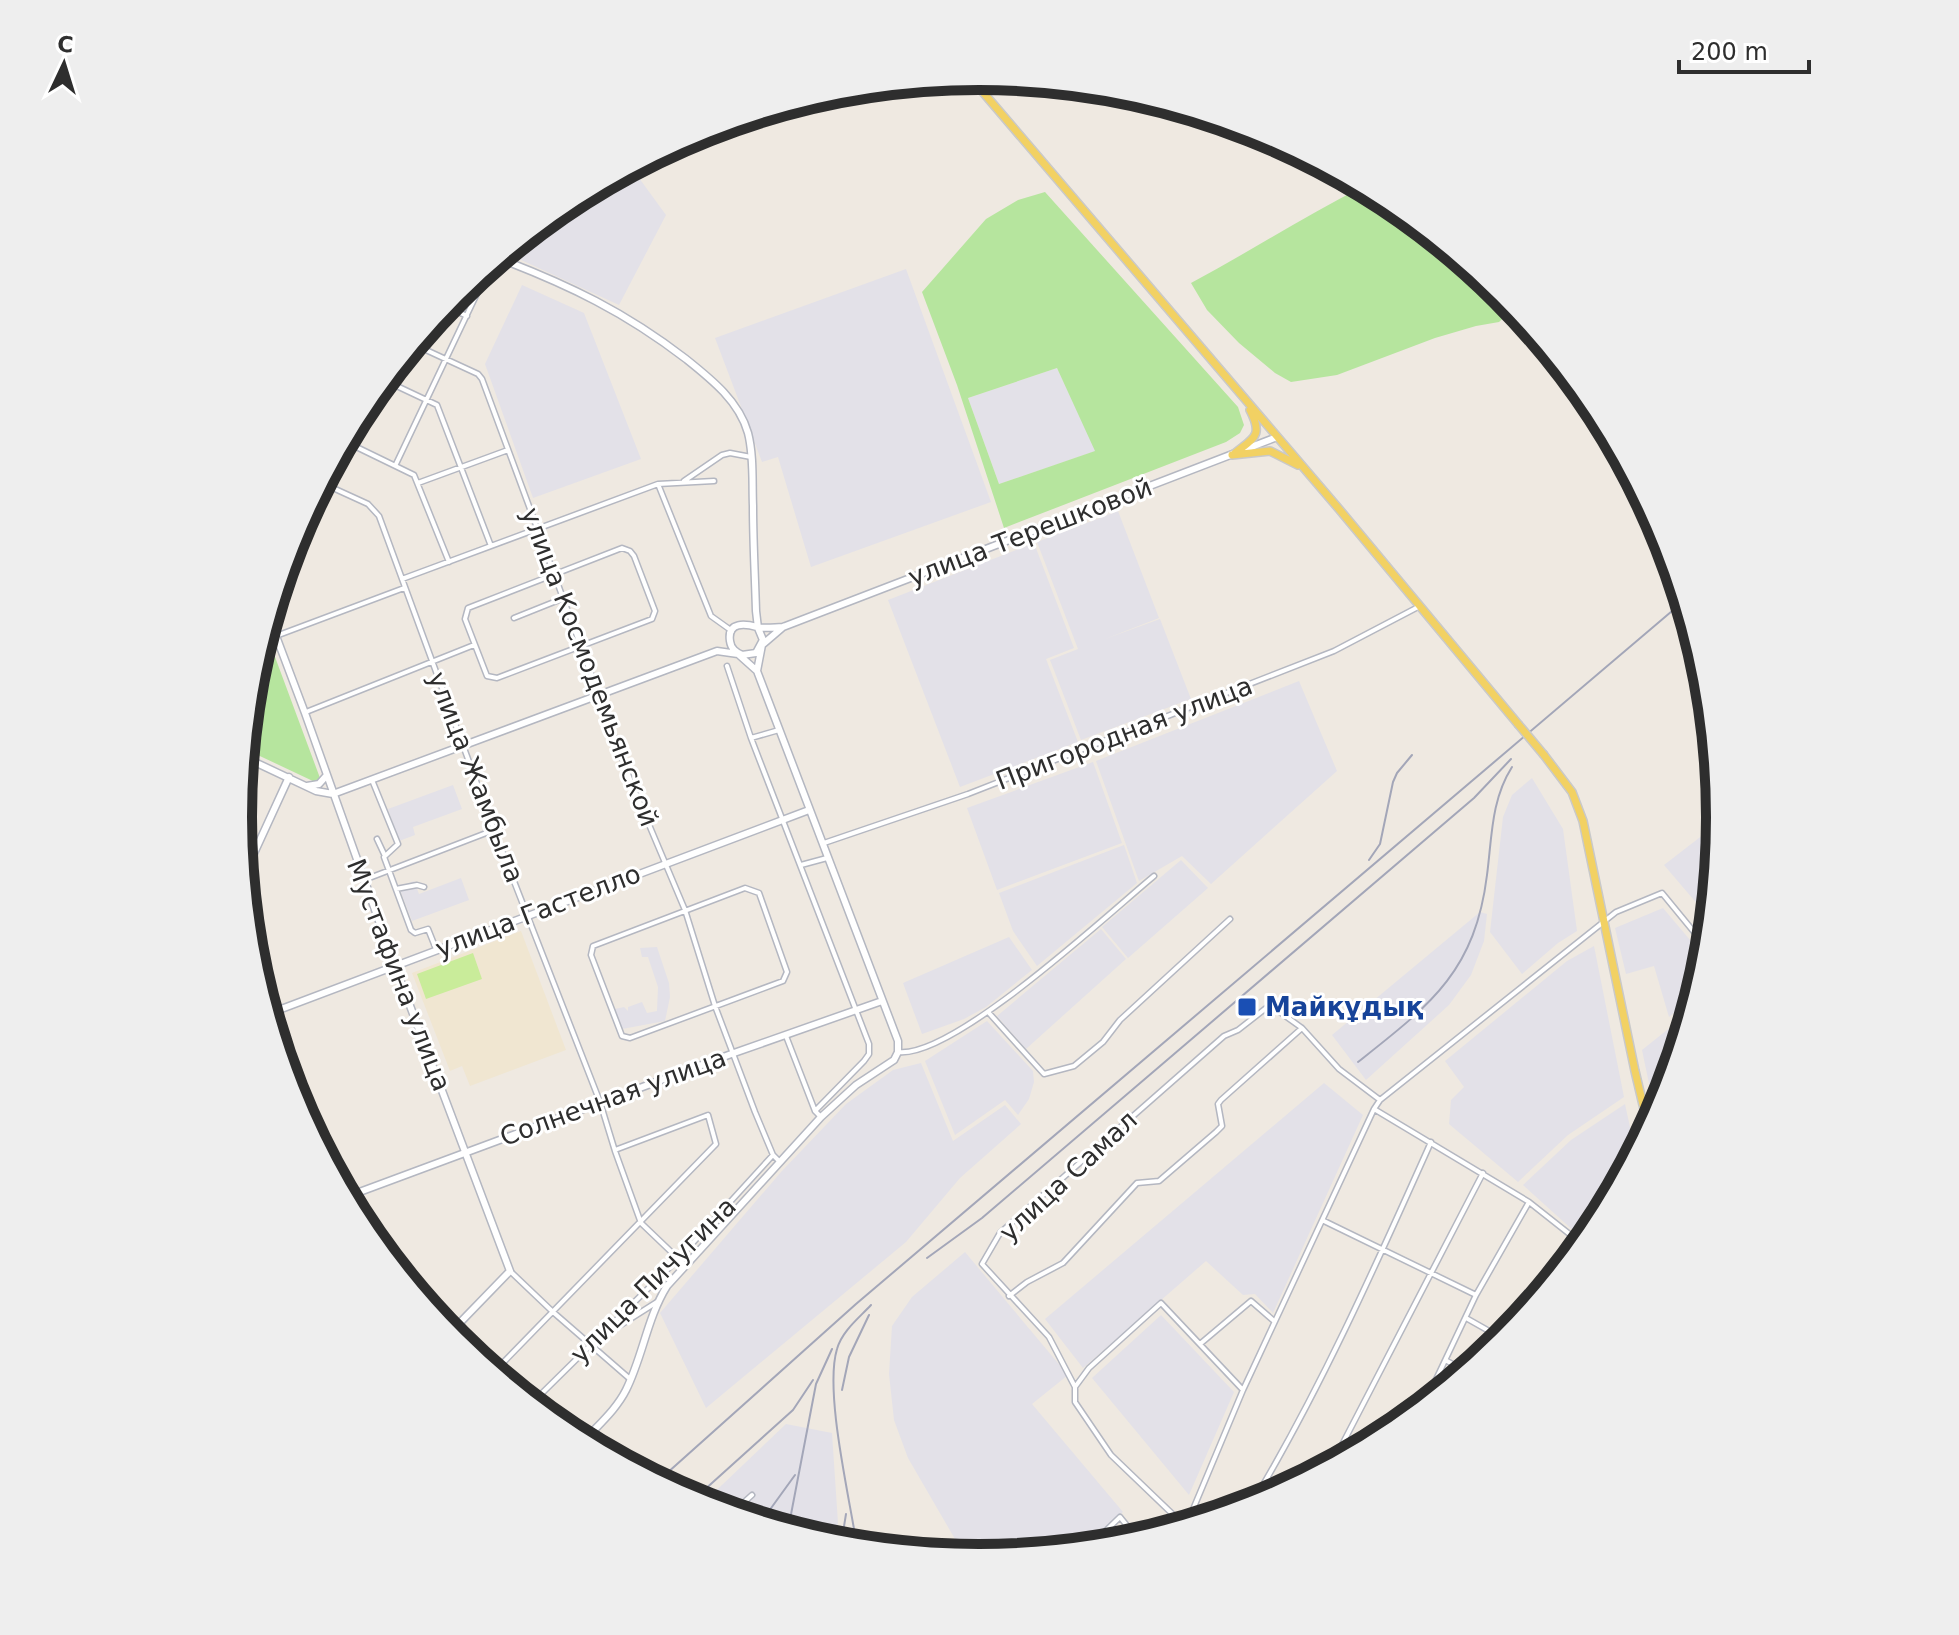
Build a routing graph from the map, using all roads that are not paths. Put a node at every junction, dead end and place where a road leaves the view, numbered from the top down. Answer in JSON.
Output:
{"nodes":[{"id":1,"x":981,"y":90,"type":"edge"},
{"id":2,"x":510,"y":263,"type":"edge"},
{"id":3,"x":479,"y":290,"type":"edge"},
{"id":4,"x":457,"y":312,"type":"edge"},
{"id":5,"x":467,"y":316,"type":"junction"},
{"id":6,"x":424,"y":349,"type":"edge"},
{"id":7,"x":446,"y":358,"type":"junction"},
{"id":8,"x":395,"y":385,"type":"edge"},
{"id":9,"x":425,"y":399,"type":"junction"},
{"id":10,"x":1245,"y":401,"type":"junction"},
{"id":11,"x":1277,"y":437,"type":"junction"},
{"id":12,"x":359,"y":439,"type":"edge"},
{"id":13,"x":356,"y":445,"type":"joint"},
{"id":14,"x":508,"y":450,"type":"junction"},
{"id":15,"x":1232,"y":455,"type":"junction"},
{"id":16,"x":751,"y":457,"type":"junction"},
{"id":17,"x":396,"y":464,"type":"junction"},
{"id":18,"x":462,"y":467,"type":"junction"},
{"id":19,"x":1302,"y":467,"type":"junction"},
{"id":20,"x":714,"y":481,"type":"dead end"},
{"id":21,"x":682,"y":482,"type":"junction"},
{"id":22,"x":418,"y":483,"type":"junction"},
{"id":23,"x":658,"y":484,"type":"junction"},
{"id":24,"x":331,"y":488,"type":"edge"},
{"id":25,"x":537,"y":530,"type":"junction"},
{"id":26,"x":491,"y":546,"type":"junction"},
{"id":27,"x":449,"y":562,"type":"junction"},
{"id":28,"x":554,"y":574,"type":"junction"},
{"id":29,"x":402,"y":579,"type":"junction"},
{"id":30,"x":404,"y":588,"type":"junction"},
{"id":31,"x":564,"y":598,"type":"junction"},
{"id":32,"x":1420,"y":606,"type":"junction"},
{"id":33,"x":756,"y":611,"type":"junction"},
{"id":34,"x":514,"y":618,"type":"dead end"},
{"id":35,"x":746,"y":623,"type":"junction"},
{"id":36,"x":783,"y":627,"type":"junction"},
{"id":37,"x":758,"y":628,"type":"junction"},
{"id":38,"x":731,"y":633,"type":"junction"},
{"id":39,"x":276,"y":636,"type":"joint"},
{"id":40,"x":474,"y":645,"type":"junction"},
{"id":41,"x":762,"y":645,"type":"junction"},
{"id":42,"x":583,"y":647,"type":"junction"},
{"id":43,"x":717,"y":651,"type":"junction"},
{"id":44,"x":738,"y":654,"type":"junction"},
{"id":45,"x":432,"y":663,"type":"junction"},
{"id":46,"x":727,"y":666,"type":"dead end"},
{"id":47,"x":757,"y":671,"type":"junction"},
{"id":48,"x":599,"y":694,"type":"junction"},
{"id":49,"x":305,"y":713,"type":"junction"},
{"id":50,"x":779,"y":730,"type":"junction"},
{"id":51,"x":751,"y":738,"type":"junction"},
{"id":52,"x":464,"y":746,"type":"junction"},
{"id":53,"x":255,"y":762,"type":"edge"},
{"id":54,"x":327,"y":775,"type":"junction"},
{"id":55,"x":289,"y":777,"type":"junction"},
{"id":56,"x":372,"y":780,"type":"junction"},
{"id":57,"x":307,"y":786,"type":"junction"},
{"id":58,"x":333,"y":794,"type":"junction"},
{"id":59,"x":809,"y":810,"type":"junction"},
{"id":60,"x":784,"y":820,"type":"junction"},
{"id":61,"x":494,"y":830,"type":"junction"},
{"id":62,"x":377,"y":839,"type":"dead end"},
{"id":63,"x":822,"y":843,"type":"junction"},
{"id":64,"x":254,"y":854,"type":"edge"},
{"id":65,"x":384,"y":854,"type":"junction"},
{"id":66,"x":827,"y":858,"type":"junction"},
{"id":67,"x":665,"y":862,"type":"junction"},
{"id":68,"x":801,"y":865,"type":"junction"},
{"id":69,"x":390,"y":870,"type":"junction"},
{"id":70,"x":1154,"y":876,"type":"dead end"},
{"id":71,"x":364,"y":880,"type":"junction"},
{"id":72,"x":424,"y":887,"type":"dead end"},
{"id":73,"x":396,"y":889,"type":"junction"},
{"id":74,"x":685,"y":910,"type":"junction"},
{"id":75,"x":529,"y":915,"type":"junction"},
{"id":76,"x":1230,"y":919,"type":"dead end"},
{"id":77,"x":1605,"y":923,"type":"junction"},
{"id":78,"x":1697,"y":936,"type":"edge"},
{"id":79,"x":436,"y":950,"type":"junction"},
{"id":80,"x":395,"y":966,"type":"junction"},
{"id":81,"x":882,"y":1001,"type":"junction"},
{"id":82,"x":715,"y":1006,"type":"junction"},
{"id":83,"x":854,"y":1009,"type":"junction"},
{"id":84,"x":278,"y":1010,"type":"edge"},
{"id":85,"x":989,"y":1013,"type":"junction"},
{"id":86,"x":1302,"y":1028,"type":"junction"},
{"id":87,"x":785,"y":1034,"type":"junction"},
{"id":88,"x":898,"y":1052,"type":"junction"},
{"id":89,"x":734,"y":1053,"type":"junction"},
{"id":90,"x":845,"y":1081,"type":"junction"},
{"id":91,"x":852,"y":1088,"type":"junction"},
{"id":92,"x":1380,"y":1100,"type":"junction"},
{"id":93,"x":600,"y":1102,"type":"junction"},
{"id":94,"x":1374,"y":1109,"type":"junction"},
{"id":95,"x":815,"y":1111,"type":"junction"},
{"id":96,"x":1645,"y":1111,"type":"edge"},
{"id":97,"x":821,"y":1117,"type":"junction"},
{"id":98,"x":1431,"y":1142,"type":"junction"},
{"id":99,"x":615,"y":1151,"type":"junction"},
{"id":100,"x":467,"y":1152,"type":"junction"},
{"id":101,"x":773,"y":1155,"type":"junction"},
{"id":102,"x":779,"y":1161,"type":"junction"},
{"id":103,"x":1483,"y":1173,"type":"junction"},
{"id":104,"x":357,"y":1193,"type":"edge"},
{"id":105,"x":1529,"y":1202,"type":"junction"},
{"id":106,"x":1323,"y":1220,"type":"junction"},
{"id":107,"x":641,"y":1223,"type":"junction"},
{"id":108,"x":1567,"y":1246,"type":"edge"},
{"id":109,"x":1383,"y":1250,"type":"junction"},
{"id":110,"x":679,"y":1258,"type":"junction"},
{"id":111,"x":686,"y":1266,"type":"junction"},
{"id":112,"x":510,"y":1271,"type":"junction"},
{"id":113,"x":1431,"y":1273,"type":"junction"},
{"id":114,"x":1476,"y":1295,"type":"junction"},
{"id":115,"x":1009,"y":1296,"type":"junction"},
{"id":116,"x":658,"y":1301,"type":"junction"},
{"id":117,"x":553,"y":1312,"type":"junction"},
{"id":118,"x":1466,"y":1318,"type":"junction"},
{"id":119,"x":1275,"y":1322,"type":"junction"},
{"id":120,"x":458,"y":1325,"type":"edge"},
{"id":121,"x":1493,"y":1333,"type":"edge"},
{"id":122,"x":591,"y":1343,"type":"junction"},
{"id":123,"x":1200,"y":1344,"type":"junction"},
{"id":124,"x":1447,"y":1361,"type":"junction"},
{"id":125,"x":501,"y":1365,"type":"edge"},
{"id":126,"x":1456,"y":1366,"type":"edge"},
{"id":127,"x":631,"y":1379,"type":"junction"},
{"id":128,"x":1438,"y":1381,"type":"edge"},
{"id":129,"x":1075,"y":1387,"type":"junction"},
{"id":130,"x":1243,"y":1390,"type":"junction"},
{"id":131,"x":539,"y":1396,"type":"edge"},
{"id":132,"x":592,"y":1433,"type":"edge"},
{"id":133,"x":1339,"y":1450,"type":"edge"},
{"id":134,"x":1261,"y":1488,"type":"edge"},
{"id":135,"x":752,"y":1495,"type":"dead end"},
{"id":136,"x":742,"y":1504,"type":"edge"},
{"id":137,"x":1192,"y":1513,"type":"edge"},
{"id":138,"x":1177,"y":1517,"type":"edge"},
{"id":139,"x":1130,"y":1529,"type":"edge"},
{"id":140,"x":1102,"y":1534,"type":"edge"}],
"edges":[{"from":1,"to":10,"type":"main road"},
{"from":2,"to":16,"type":"street"},
{"from":3,"to":5,"type":"street"},
{"from":4,"to":5,"type":"street"},
{"from":5,"to":7,"type":"street"},
{"from":6,"to":7,"type":"street","name":"улица Космодемьянской"},
{"from":7,"to":9,"type":"street"},
{"from":7,"to":14,"type":"street","name":"улица Космодемьянской"},
{"from":8,"to":9,"type":"street"},
{"from":9,"to":17,"type":"street"},
{"from":9,"to":18,"type":"street"},
{"from":10,"to":11,"type":"main road"},
{"from":10,"to":15,"type":"main road"},
{"from":11,"to":15,"type":"street","name":"улица Терешковой"},
{"from":11,"to":19,"type":"main road"},
{"from":12,"to":13,"type":"street"},
{"from":13,"to":17,"type":"street"},
{"from":14,"to":18,"type":"street"},
{"from":14,"to":25,"type":"street","name":"улица Космодемьянской"},
{"from":15,"to":19,"type":"main road"},
{"from":15,"to":36,"type":"street","name":"улица Терешковой"},
{"from":16,"to":21,"type":"street"},
{"from":16,"to":33,"type":"street"},
{"from":17,"to":22,"type":"street"},
{"from":18,"to":22,"type":"street"},
{"from":18,"to":26,"type":"street"},
{"from":19,"to":32,"type":"main road"},
{"from":20,"to":21,"type":"street"},
{"from":21,"to":23,"type":"street"},
{"from":22,"to":27,"type":"street"},
{"from":23,"to":25,"type":"street"},
{"from":23,"to":38,"type":"street"},
{"from":24,"to":29,"type":"street","name":"улица Жамбыла"},
{"from":25,"to":26,"type":"street"},
{"from":25,"to":28,"type":"street","name":"улица Космодемьянской"},
{"from":26,"to":27,"type":"street"},
{"from":27,"to":29,"type":"street"},
{"from":28,"to":31,"type":"street","name":"улица Космодемьянской"},
{"from":28,"to":40,"type":"street"},
{"from":28,"to":42,"type":"street"},
{"from":29,"to":30,"type":"street","name":"улица Жамбыла"},
{"from":30,"to":39,"type":"street"},
{"from":30,"to":45,"type":"street","name":"улица Жамбыла"},
{"from":31,"to":34,"type":"street"},
{"from":31,"to":42,"type":"street","name":"улица Космодемьянской"},
{"from":32,"to":63,"type":"street","name":"Пригородная улица"},
{"from":32,"to":77,"type":"main road","bridge":true},
{"from":33,"to":35,"type":"street"},
{"from":33,"to":37,"type":"street"},
{"from":35,"to":37,"type":"street","name":"улица Терешковой"},
{"from":35,"to":38,"type":"street","name":"улица Терешковой"},
{"from":36,"to":37,"type":"street","name":"улица Терешковой"},
{"from":36,"to":41,"type":"street","name":"улица Терешковой"},
{"from":37,"to":41,"type":"street"},
{"from":38,"to":43,"type":"street","name":"улица Терешковой"},
{"from":38,"to":44,"type":"street"},
{"from":39,"to":49,"type":"street","name":"Мустафина улица"},
{"from":40,"to":42,"type":"street"},
{"from":40,"to":45,"type":"street"},
{"from":41,"to":44,"type":"street","name":"улица Терешковой"},
{"from":41,"to":47,"type":"street"},
{"from":42,"to":48,"type":"street","name":"улица Космодемьянской"},
{"from":43,"to":44,"type":"street","name":"улица Терешковой"},
{"from":43,"to":48,"type":"street","name":"улица Терешковой"},
{"from":44,"to":47,"type":"street"},
{"from":45,"to":49,"type":"street"},
{"from":45,"to":52,"type":"street","name":"улица Жамбыла"},
{"from":46,"to":51,"type":"street"},
{"from":47,"to":50,"type":"street"},
{"from":48,"to":52,"type":"street","name":"улица Терешковой"},
{"from":48,"to":67,"type":"street","name":"улица Космодемьянской"},
{"from":49,"to":54,"type":"street","name":"Мустафина улица"},
{"from":50,"to":51,"type":"street"},
{"from":50,"to":59,"type":"street"},
{"from":51,"to":60,"type":"street"},
{"from":52,"to":56,"type":"street","name":"улица Терешковой"},
{"from":52,"to":61,"type":"street","name":"улица Жамбыла"},
{"from":53,"to":55,"type":"street"},
{"from":54,"to":57,"type":"street"},
{"from":54,"to":58,"type":"street","name":"Мустафина улица"},
{"from":55,"to":57,"type":"street"},
{"from":55,"to":64,"type":"street"},
{"from":56,"to":58,"type":"street","name":"улица Терешковой"},
{"from":56,"to":65,"type":"street"},
{"from":57,"to":58,"type":"street"},
{"from":58,"to":71,"type":"street","name":"Мустафина улица"},
{"from":59,"to":60,"type":"street","name":"улица Гастелло"},
{"from":59,"to":63,"type":"street"},
{"from":60,"to":67,"type":"street","name":"улица Гастелло"},
{"from":60,"to":68,"type":"street"},
{"from":61,"to":69,"type":"street"},
{"from":61,"to":75,"type":"street","name":"улица Жамбыла"},
{"from":62,"to":65,"type":"street"},
{"from":63,"to":66,"type":"street"},
{"from":65,"to":69,"type":"street"},
{"from":66,"to":68,"type":"street"},
{"from":66,"to":81,"type":"street"},
{"from":67,"to":74,"type":"street","name":"улица Космодемьянской"},
{"from":67,"to":75,"type":"street","name":"улица Гастелло"},
{"from":68,"to":83,"type":"street"},
{"from":69,"to":71,"type":"street"},
{"from":69,"to":73,"type":"street"},
{"from":70,"to":85,"type":"street"},
{"from":71,"to":80,"type":"street","name":"Мустафина улица"},
{"from":72,"to":73,"type":"street"},
{"from":73,"to":79,"type":"street"},
{"from":74,"to":82,"type":"street","name":"улица Космодемьянской"},
{"from":74,"to":82,"type":"street"},
{"from":74,"to":82,"type":"street"},
{"from":75,"to":79,"type":"street","name":"улица Гастелло"},
{"from":75,"to":93,"type":"street","name":"улица Жамбыла"},
{"from":76,"to":85,"type":"street"},
{"from":77,"to":78,"type":"street"},
{"from":77,"to":92,"type":"street"},
{"from":77,"to":96,"type":"main road"},
{"from":79,"to":80,"type":"street","name":"улица Гастелло"},
{"from":80,"to":84,"type":"street","name":"улица Гастелло"},
{"from":80,"to":100,"type":"street","name":"Мустафина улица"},
{"from":81,"to":83,"type":"street","name":"Солнечная улица"},
{"from":81,"to":88,"type":"street"},
{"from":82,"to":89,"type":"street","name":"улица Космодемьянской"},
{"from":83,"to":87,"type":"street","name":"Солнечная улица"},
{"from":83,"to":90,"type":"street"},
{"from":85,"to":88,"type":"street"},
{"from":86,"to":92,"type":"street"},
{"from":86,"to":115,"type":"street","name":"улица Самал"},
{"from":86,"to":115,"type":"street","name":"улица Самал"},
{"from":87,"to":89,"type":"street","name":"Солнечная улица"},
{"from":87,"to":95,"type":"street"},
{"from":88,"to":91,"type":"street"},
{"from":89,"to":93,"type":"street","name":"Солнечная улица"},
{"from":89,"to":101,"type":"street","name":"улица Космодемьянской"},
{"from":90,"to":91,"type":"street"},
{"from":90,"to":95,"type":"street"},
{"from":91,"to":97,"type":"street"},
{"from":92,"to":94,"type":"street"},
{"from":93,"to":99,"type":"street","name":"улица Жамбыла"},
{"from":93,"to":100,"type":"street","name":"Солнечная улица"},
{"from":94,"to":98,"type":"street"},
{"from":94,"to":106,"type":"street"},
{"from":95,"to":97,"type":"street"},
{"from":97,"to":102,"type":"street"},
{"from":98,"to":103,"type":"street"},
{"from":98,"to":109,"type":"street"},
{"from":99,"to":107,"type":"street","name":"улица Жамбыла"},
{"from":99,"to":107,"type":"street"},
{"from":100,"to":104,"type":"street","name":"Солнечная улица"},
{"from":100,"to":112,"type":"street","name":"Мустафина улица"},
{"from":101,"to":102,"type":"street","name":"улица Космодемьянской"},
{"from":101,"to":110,"type":"street","name":"улица Пичугина"},
{"from":102,"to":111,"type":"street"},
{"from":103,"to":105,"type":"street"},
{"from":103,"to":113,"type":"street"},
{"from":105,"to":108,"type":"street"},
{"from":105,"to":114,"type":"street"},
{"from":106,"to":109,"type":"street"},
{"from":106,"to":119,"type":"street"},
{"from":107,"to":110,"type":"street","name":"улица Жамбыла"},
{"from":107,"to":117,"type":"street"},
{"from":109,"to":113,"type":"street"},
{"from":109,"to":134,"type":"street"},
{"from":110,"to":111,"type":"street","name":"улица Жамбыла"},
{"from":110,"to":122,"type":"street","name":"улица Пичугина"},
{"from":111,"to":116,"type":"street"},
{"from":112,"to":117,"type":"street","name":"Мустафина улица"},
{"from":112,"to":120,"type":"street"},
{"from":113,"to":114,"type":"street"},
{"from":113,"to":133,"type":"street"},
{"from":114,"to":118,"type":"street"},
{"from":115,"to":129,"type":"street"},
{"from":116,"to":122,"type":"street"},
{"from":116,"to":127,"type":"street"},
{"from":117,"to":122,"type":"street","name":"Мустафина улица"},
{"from":117,"to":125,"type":"street"},
{"from":118,"to":121,"type":"street"},
{"from":118,"to":124,"type":"street"},
{"from":119,"to":123,"type":"street"},
{"from":119,"to":130,"type":"street"},
{"from":122,"to":127,"type":"street","name":"Мустафина улица"},
{"from":122,"to":131,"type":"street","name":"улица Пичугина"},
{"from":123,"to":129,"type":"street"},
{"from":123,"to":130,"type":"street"},
{"from":124,"to":126,"type":"street"},
{"from":124,"to":128,"type":"street"},
{"from":127,"to":132,"type":"street"},
{"from":129,"to":138,"type":"street"},
{"from":130,"to":137,"type":"street"},
{"from":135,"to":136,"type":"street"},
{"from":139,"to":140,"type":"street"}]}
